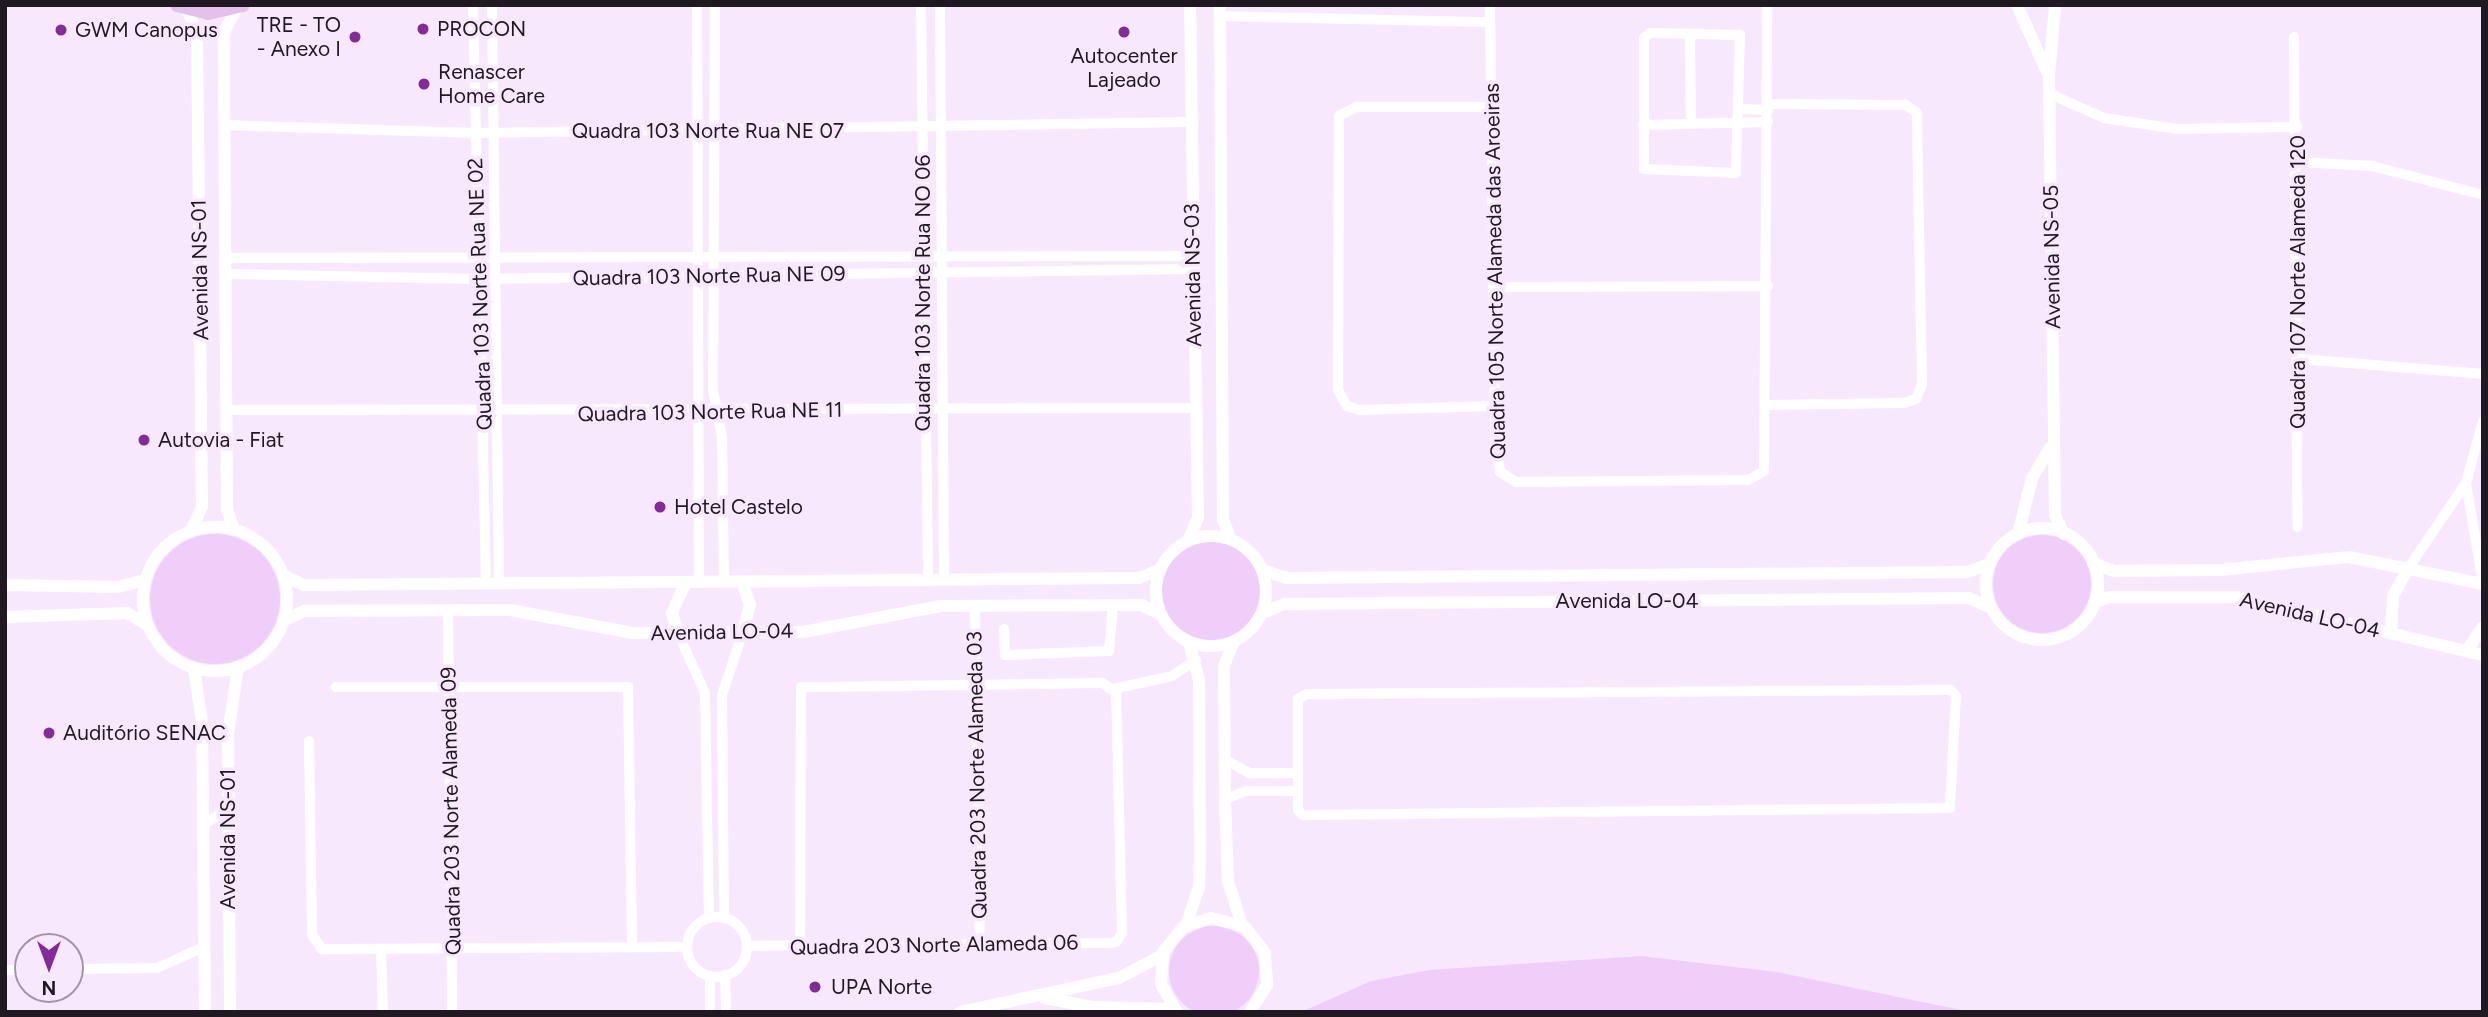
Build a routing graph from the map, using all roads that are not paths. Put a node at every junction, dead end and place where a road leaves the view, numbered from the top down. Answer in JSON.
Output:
{"nodes":[{"id":1,"x":473,"y":5,"type":"edge"},
{"id":2,"x":492,"y":5,"type":"edge"},
{"id":3,"x":697,"y":5,"type":"edge"},
{"id":4,"x":715,"y":5,"type":"edge"},
{"id":5,"x":921,"y":5,"type":"edge"},
{"id":6,"x":940,"y":5,"type":"edge"},
{"id":7,"x":1190,"y":5,"type":"edge"},
{"id":8,"x":1490,"y":5,"type":"edge"},
{"id":9,"x":1767,"y":5,"type":"edge"},
{"id":10,"x":2017,"y":5,"type":"edge"},
{"id":11,"x":2055,"y":5,"type":"edge"},
{"id":12,"x":182,"y":7,"type":"edge"},
{"id":13,"x":239,"y":7,"type":"edge"},
{"id":14,"x":1220,"y":10,"type":"edge"},
{"id":15,"x":1490,"y":22,"type":"junction"},
{"id":16,"x":1690,"y":34,"type":"junction"},
{"id":17,"x":2294,"y":37,"type":"dead end"},
{"id":18,"x":2049,"y":76,"type":"junction"},
{"id":19,"x":2050,"y":94,"type":"junction"},
{"id":20,"x":1490,"y":107,"type":"junction"},
{"id":21,"x":1768,"y":107,"type":"junction"},
{"id":22,"x":1740,"y":109,"type":"junction"},
{"id":23,"x":1191,"y":122,"type":"junction"},
{"id":24,"x":1740,"y":122,"type":"junction"},
{"id":25,"x":1768,"y":122,"type":"junction"},
{"id":26,"x":1691,"y":123,"type":"junction"},
{"id":27,"x":224,"y":125,"type":"junction"},
{"id":28,"x":1643,"y":125,"type":"junction"},
{"id":29,"x":2297,"y":127,"type":"junction"},
{"id":30,"x":717,"y":130,"type":"junction"},
{"id":31,"x":940,"y":130,"type":"junction"},
{"id":32,"x":697,"y":131,"type":"junction"},
{"id":33,"x":922,"y":131,"type":"junction"},
{"id":34,"x":495,"y":132,"type":"junction"},
{"id":35,"x":475,"y":133,"type":"junction"},
{"id":36,"x":2298,"y":162,"type":"junction"},
{"id":37,"x":2483,"y":195,"type":"edge"},
{"id":38,"x":225,"y":258,"type":"junction"},
{"id":39,"x":940,"y":258,"type":"junction"},
{"id":40,"x":924,"y":259,"type":"junction"},
{"id":41,"x":496,"y":261,"type":"junction"},
{"id":42,"x":697,"y":261,"type":"junction"},
{"id":43,"x":713,"y":261,"type":"junction"},
{"id":44,"x":478,"y":262,"type":"junction"},
{"id":45,"x":1192,"y":263,"type":"junction"},
{"id":46,"x":225,"y":274,"type":"junction"},
{"id":47,"x":924,"y":274,"type":"junction"},
{"id":48,"x":940,"y":274,"type":"junction"},
{"id":49,"x":697,"y":276,"type":"junction"},
{"id":50,"x":714,"y":276,"type":"junction"},
{"id":51,"x":497,"y":278,"type":"junction"},
{"id":52,"x":481,"y":279,"type":"junction"},
{"id":53,"x":1768,"y":286,"type":"junction"},
{"id":54,"x":1493,"y":287,"type":"junction"},
{"id":55,"x":2301,"y":359,"type":"junction"},
{"id":56,"x":2483,"y":374,"type":"edge"},
{"id":57,"x":1768,"y":405,"type":"junction"},
{"id":58,"x":1495,"y":406,"type":"junction"},
{"id":59,"x":1195,"y":408,"type":"junction"},
{"id":60,"x":226,"y":410,"type":"junction"},
{"id":61,"x":940,"y":410,"type":"junction"},
{"id":62,"x":924,"y":411,"type":"junction"},
{"id":63,"x":721,"y":412,"type":"junction"},
{"id":64,"x":698,"y":413,"type":"junction"},
{"id":65,"x":485,"y":414,"type":"junction"},
{"id":66,"x":501,"y":414,"type":"junction"},
{"id":67,"x":2483,"y":421,"type":"edge"},
{"id":68,"x":2054,"y":437,"type":"junction"},
{"id":69,"x":2466,"y":483,"type":"junction"},
{"id":70,"x":2297,"y":527,"type":"dead end"},
{"id":71,"x":234,"y":529,"type":"junction"},
{"id":72,"x":191,"y":531,"type":"junction"},
{"id":73,"x":2018,"y":534,"type":"junction"},
{"id":74,"x":2064,"y":534,"type":"junction"},
{"id":75,"x":1231,"y":540,"type":"junction"},
{"id":76,"x":1188,"y":541,"type":"junction"},
{"id":77,"x":2093,"y":563,"type":"junction"},
{"id":78,"x":1990,"y":564,"type":"junction"},
{"id":79,"x":2409,"y":567,"type":"junction"},
{"id":80,"x":1160,"y":570,"type":"junction"},
{"id":81,"x":1262,"y":570,"type":"junction"},
{"id":82,"x":284,"y":576,"type":"junction"},
{"id":83,"x":145,"y":580,"type":"junction"},
{"id":84,"x":928,"y":580,"type":"junction"},
{"id":85,"x":944,"y":580,"type":"junction"},
{"id":86,"x":692,"y":582,"type":"junction"},
{"id":87,"x":724,"y":582,"type":"junction"},
{"id":88,"x":742,"y":582,"type":"junction"},
{"id":89,"x":493,"y":584,"type":"junction"},
{"id":90,"x":2483,"y":584,"type":"edge"},
{"id":91,"x":5,"y":585,"type":"edge"},
{"id":92,"x":2094,"y":603,"type":"junction"},
{"id":93,"x":1113,"y":605,"type":"junction"},
{"id":94,"x":975,"y":606,"type":"junction"},
{"id":95,"x":1991,"y":608,"type":"junction"},
{"id":96,"x":448,"y":610,"type":"junction"},
{"id":97,"x":1160,"y":614,"type":"junction"},
{"id":98,"x":1262,"y":614,"type":"junction"},
{"id":99,"x":5,"y":617,"type":"edge"},
{"id":100,"x":284,"y":620,"type":"junction"},
{"id":101,"x":148,"y":625,"type":"junction"},
{"id":102,"x":2483,"y":627,"type":"edge"},
{"id":103,"x":1004,"y":629,"type":"dead end"},
{"id":104,"x":743,"y":632,"type":"junction"},
{"id":105,"x":678,"y":633,"type":"junction"},
{"id":106,"x":2391,"y":633,"type":"junction"},
{"id":107,"x":1189,"y":642,"type":"junction"},
{"id":108,"x":1234,"y":642,"type":"junction"},
{"id":109,"x":2467,"y":650,"type":"junction"},
{"id":110,"x":2483,"y":655,"type":"edge"},
{"id":111,"x":1196,"y":660,"type":"junction"},
{"id":112,"x":238,"y":667,"type":"junction"},
{"id":113,"x":194,"y":668,"type":"junction"},
{"id":114,"x":977,"y":683,"type":"junction"},
{"id":115,"x":450,"y":686,"type":"junction"},
{"id":116,"x":336,"y":687,"type":"dead end"},
{"id":117,"x":1114,"y":689,"type":"junction"},
{"id":118,"x":309,"y":741,"type":"dead end"},
{"id":119,"x":1224,"y":759,"type":"junction"},
{"id":120,"x":1298,"y":773,"type":"junction"},
{"id":121,"x":1298,"y":792,"type":"junction"},
{"id":122,"x":1225,"y":799,"type":"junction"},
{"id":123,"x":227,"y":809,"type":"junction"},
{"id":124,"x":202,"y":826,"type":"junction"},
{"id":125,"x":709,"y":918,"type":"junction"},
{"id":126,"x":724,"y":918,"type":"junction"},
{"id":127,"x":1242,"y":925,"type":"junction"},
{"id":128,"x":1186,"y":926,"type":"junction"},
{"id":129,"x":979,"y":944,"type":"junction"},
{"id":130,"x":747,"y":946,"type":"junction"},
{"id":131,"x":800,"y":946,"type":"junction"},
{"id":132,"x":204,"y":947,"type":"junction"},
{"id":133,"x":632,"y":947,"type":"junction"},
{"id":134,"x":687,"y":947,"type":"junction"},
{"id":135,"x":452,"y":949,"type":"junction"},
{"id":136,"x":381,"y":950,"type":"junction"},
{"id":137,"x":1162,"y":955,"type":"junction"},
{"id":138,"x":84,"y":969,"type":"edge"},
{"id":139,"x":725,"y":975,"type":"junction"},
{"id":140,"x":710,"y":976,"type":"junction"},
{"id":141,"x":1033,"y":997,"type":"junction"},
{"id":142,"x":1176,"y":1010,"type":"edge"},
{"id":143,"x":205,"y":1012,"type":"edge"},
{"id":144,"x":230,"y":1012,"type":"edge"},
{"id":145,"x":383,"y":1012,"type":"edge"},
{"id":146,"x":452,"y":1012,"type":"edge"},
{"id":147,"x":710,"y":1012,"type":"edge"},
{"id":148,"x":726,"y":1012,"type":"edge"},
{"id":149,"x":960,"y":1012,"type":"edge"},
{"id":150,"x":1251,"y":1012,"type":"edge"}],
"edges":[{"from":1,"to":35,"type":"street","name":"Quadra 103 Norte Rua NE 02"},
{"from":2,"to":34,"type":"street","name":"Quadra 103 Norte Rua NE 02"},
{"from":3,"to":32,"type":"street"},
{"from":4,"to":30,"type":"street"},
{"from":5,"to":33,"type":"street","name":"Quadra 103 Norte Rua NO 06"},
{"from":6,"to":31,"type":"street","name":"Quadra 103 Norte Rua NO 06"},
{"from":7,"to":23,"type":"street","name":"Avenida NS-03"},
{"from":8,"to":15,"type":"street","name":"Quadra 105 Norte Alameda das Aroeiras"},
{"from":9,"to":21,"type":"street","name":"Quadra 105 Norte Alameda das Aroeiras"},
{"from":10,"to":18,"type":"street"},
{"from":11,"to":18,"type":"street"},
{"from":12,"to":13,"type":"main road","name":"Avenida NS-01"},
{"from":12,"to":72,"type":"street","name":"Avenida NS-01"},
{"from":13,"to":27,"type":"street","name":"Avenida NS-01"},
{"from":14,"to":15,"type":"street"},
{"from":14,"to":75,"type":"street","name":"Avenida NS-03"},
{"from":15,"to":20,"type":"street","name":"Quadra 105 Norte Alameda das Aroeiras"},
{"from":16,"to":22,"type":"street"},
{"from":16,"to":26,"type":"street"},
{"from":16,"to":28,"type":"street"},
{"from":17,"to":29,"type":"street","name":"Quadra 107 Norte Alameda 120"},
{"from":18,"to":19,"type":"street","name":"Avenida NS-05"},
{"from":19,"to":29,"type":"street"},
{"from":19,"to":68,"type":"street","name":"Avenida NS-05"},
{"from":20,"to":54,"type":"street","name":"Quadra 105 Norte Alameda das Aroeiras"},
{"from":20,"to":58,"type":"street"},
{"from":21,"to":22,"type":"street"},
{"from":21,"to":25,"type":"street","name":"Quadra 105 Norte Alameda das Aroeiras"},
{"from":21,"to":57,"type":"street"},
{"from":22,"to":24,"type":"street"},
{"from":23,"to":31,"type":"street","name":"Quadra 103 Norte Rua NE 07"},
{"from":23,"to":45,"type":"street","name":"Avenida NS-03"},
{"from":24,"to":25,"type":"street"},
{"from":24,"to":26,"type":"street"},
{"from":24,"to":28,"type":"street"},
{"from":25,"to":53,"type":"street","name":"Quadra 105 Norte Alameda das Aroeiras"},
{"from":26,"to":28,"type":"street"},
{"from":27,"to":35,"type":"street","name":"Quadra 103 Norte Rua NE 07"},
{"from":27,"to":38,"type":"street","name":"Avenida NS-01"},
{"from":29,"to":36,"type":"street","name":"Quadra 107 Norte Alameda 120"},
{"from":30,"to":32,"type":"street","name":"Quadra 103 Norte Rua NE 07"},
{"from":30,"to":33,"type":"street","name":"Quadra 103 Norte Rua NE 07"},
{"from":30,"to":43,"type":"street"},
{"from":31,"to":33,"type":"street","name":"Quadra 103 Norte Rua NE 07"},
{"from":31,"to":39,"type":"street","name":"Quadra 103 Norte Rua NO 06"},
{"from":32,"to":34,"type":"street","name":"Quadra 103 Norte Rua NE 07"},
{"from":32,"to":42,"type":"street"},
{"from":33,"to":40,"type":"street","name":"Quadra 103 Norte Rua NO 06"},
{"from":34,"to":35,"type":"street","name":"Quadra 103 Norte Rua NE 07"},
{"from":34,"to":41,"type":"street","name":"Quadra 103 Norte Rua NE 02"},
{"from":35,"to":44,"type":"street","name":"Quadra 103 Norte Rua NE 02"},
{"from":36,"to":37,"type":"street"},
{"from":36,"to":55,"type":"street","name":"Quadra 107 Norte Alameda 120"},
{"from":38,"to":44,"type":"street","name":"Quadra 103 Norte Rua NE 09"},
{"from":38,"to":46,"type":"street","name":"Avenida NS-01"},
{"from":39,"to":40,"type":"street","name":"Quadra 103 Norte Rua NE 09"},
{"from":39,"to":45,"type":"street","name":"Quadra 103 Norte Rua NE 09"},
{"from":39,"to":48,"type":"street","name":"Quadra 103 Norte Rua NO 06"},
{"from":40,"to":43,"type":"street","name":"Quadra 103 Norte Rua NE 09"},
{"from":40,"to":47,"type":"street","name":"Quadra 103 Norte Rua NO 06"},
{"from":41,"to":42,"type":"street","name":"Quadra 103 Norte Rua NE 09"},
{"from":41,"to":44,"type":"street","name":"Quadra 103 Norte Rua NE 09"},
{"from":41,"to":51,"type":"street","name":"Quadra 103 Norte Rua NE 02"},
{"from":42,"to":43,"type":"street","name":"Quadra 103 Norte Rua NE 09"},
{"from":42,"to":49,"type":"street"},
{"from":43,"to":50,"type":"street"},
{"from":44,"to":52,"type":"street","name":"Quadra 103 Norte Rua NE 02"},
{"from":45,"to":48,"type":"street","name":"Quadra 103 Norte Rua NE 09"},
{"from":45,"to":59,"type":"street","name":"Avenida NS-03"},
{"from":46,"to":52,"type":"street","name":"Quadra 103 Norte Rua NE 09"},
{"from":46,"to":60,"type":"street","name":"Avenida NS-01"},
{"from":47,"to":48,"type":"street","name":"Quadra 103 Norte Rua NE 09"},
{"from":47,"to":50,"type":"street","name":"Quadra 103 Norte Rua NE 09"},
{"from":47,"to":62,"type":"street","name":"Quadra 103 Norte Rua NO 06"},
{"from":48,"to":61,"type":"street","name":"Quadra 103 Norte Rua NO 06"},
{"from":49,"to":50,"type":"street","name":"Quadra 103 Norte Rua NE 09"},
{"from":49,"to":51,"type":"street","name":"Quadra 103 Norte Rua NE 09"},
{"from":49,"to":64,"type":"street"},
{"from":50,"to":63,"type":"street"},
{"from":51,"to":52,"type":"street","name":"Quadra 103 Norte Rua NE 09"},
{"from":51,"to":66,"type":"street","name":"Quadra 103 Norte Rua NE 02"},
{"from":52,"to":65,"type":"street","name":"Quadra 103 Norte Rua NE 02"},
{"from":53,"to":54,"type":"street"},
{"from":53,"to":57,"type":"street","name":"Quadra 105 Norte Alameda das Aroeiras"},
{"from":54,"to":58,"type":"street","name":"Quadra 105 Norte Alameda das Aroeiras"},
{"from":55,"to":56,"type":"street"},
{"from":55,"to":70,"type":"street","name":"Quadra 107 Norte Alameda 120"},
{"from":57,"to":58,"type":"street","name":"Quadra 105 Norte Alameda das Aroeiras"},
{"from":59,"to":61,"type":"street","name":"Quadra 103 Norte Rua NE 11"},
{"from":59,"to":76,"type":"street","name":"Avenida NS-03"},
{"from":60,"to":65,"type":"street","name":"Quadra 103 Norte Rua NE 11"},
{"from":60,"to":71,"type":"street","name":"Avenida NS-01"},
{"from":61,"to":62,"type":"street","name":"Quadra 103 Norte Rua NE 11"},
{"from":61,"to":85,"type":"street","name":"Quadra 103 Norte Rua NO 06"},
{"from":62,"to":63,"type":"street","name":"Quadra 103 Norte Rua NE 11"},
{"from":62,"to":84,"type":"street","name":"Quadra 103 Norte Rua NO 06"},
{"from":63,"to":64,"type":"street","name":"Quadra 103 Norte Rua NE 11"},
{"from":63,"to":87,"type":"street"},
{"from":64,"to":66,"type":"street","name":"Quadra 103 Norte Rua NE 11"},
{"from":64,"to":86,"type":"street"},
{"from":65,"to":66,"type":"street","name":"Quadra 103 Norte Rua NE 11"},
{"from":65,"to":89,"type":"street","name":"Quadra 103 Norte Rua NE 02"},
{"from":66,"to":89,"type":"street","name":"Quadra 103 Norte Rua NE 02"},
{"from":67,"to":69,"type":"street"},
{"from":68,"to":73,"type":"street","name":"Avenida NS-05"},
{"from":68,"to":74,"type":"street","name":"Avenida NS-05"},
{"from":69,"to":79,"type":"street"},
{"from":69,"to":90,"type":"street"},
{"from":71,"to":72,"type":"street"},
{"from":71,"to":82,"type":"street"},
{"from":72,"to":83,"type":"street"},
{"from":73,"to":74,"type":"street"},
{"from":73,"to":78,"type":"street","name":"Avenida NS-05"},
{"from":74,"to":77,"type":"street","name":"Avenida NS-05"},
{"from":75,"to":76,"type":"street"},
{"from":75,"to":81,"type":"street"},
{"from":76,"to":80,"type":"street","name":"Avenida NS-03"},
{"from":77,"to":79,"type":"street","name":"Avenida LO-04"},
{"from":77,"to":92,"type":"street"},
{"from":78,"to":81,"type":"street","name":"Avenida LO-04"},
{"from":78,"to":95,"type":"street"},
{"from":79,"to":90,"type":"street","name":"Avenida LO-04"},
{"from":79,"to":106,"type":"street"},
{"from":80,"to":85,"type":"street"},
{"from":80,"to":97,"type":"street"},
{"from":81,"to":98,"type":"street"},
{"from":82,"to":89,"type":"street"},
{"from":82,"to":100,"type":"street"},
{"from":83,"to":91,"type":"street"},
{"from":83,"to":101,"type":"street"},
{"from":84,"to":85,"type":"street"},
{"from":84,"to":88,"type":"street"},
{"from":86,"to":87,"type":"street"},
{"from":86,"to":89,"type":"street"},
{"from":86,"to":105,"type":"street"},
{"from":87,"to":88,"type":"street"},
{"from":88,"to":104,"type":"street"},
{"from":92,"to":95,"type":"street"},
{"from":92,"to":106,"type":"street","name":"Avenida LO-04"},
{"from":93,"to":94,"type":"street","name":"Avenida LO-04"},
{"from":93,"to":97,"type":"street","name":"Avenida LO-04"},
{"from":93,"to":103,"type":"street"},
{"from":94,"to":104,"type":"street","name":"Avenida LO-04"},
{"from":94,"to":114,"type":"street","name":"Quadra 203 Norte Alameda 03"},
{"from":95,"to":98,"type":"street","name":"Avenida LO-04"},
{"from":96,"to":100,"type":"street","name":"Avenida LO-04"},
{"from":96,"to":105,"type":"street","name":"Avenida LO-04"},
{"from":96,"to":115,"type":"street","name":"Quadra 203 Norte Alameda 09"},
{"from":97,"to":107,"type":"street"},
{"from":98,"to":108,"type":"street"},
{"from":99,"to":101,"type":"street"},
{"from":100,"to":112,"type":"street"},
{"from":101,"to":113,"type":"street"},
{"from":102,"to":109,"type":"street"},
{"from":104,"to":105,"type":"street","name":"Avenida LO-04"},
{"from":104,"to":126,"type":"street"},
{"from":105,"to":125,"type":"street"},
{"from":106,"to":109,"type":"street","name":"Avenida LO-04"},
{"from":107,"to":108,"type":"street"},
{"from":107,"to":111,"type":"street"},
{"from":108,"to":119,"type":"street"},
{"from":109,"to":110,"type":"street","name":"Avenida LO-04"},
{"from":111,"to":117,"type":"street"},
{"from":111,"to":128,"type":"street"},
{"from":112,"to":113,"type":"street"},
{"from":112,"to":123,"type":"street","name":"Avenida NS-01"},
{"from":113,"to":124,"type":"street","name":"Avenida NS-01"},
{"from":114,"to":117,"type":"street"},
{"from":114,"to":129,"type":"street","name":"Quadra 203 Norte Alameda 03"},
{"from":114,"to":131,"type":"street"},
{"from":115,"to":116,"type":"street"},
{"from":115,"to":133,"type":"street"},
{"from":115,"to":135,"type":"street","name":"Quadra 203 Norte Alameda 09"},
{"from":117,"to":129,"type":"street","name":"Quadra 203 Norte Alameda 06"},
{"from":118,"to":136,"type":"street"},
{"from":119,"to":120,"type":"street"},
{"from":119,"to":122,"type":"street"},
{"from":120,"to":121,"type":"street"},
{"from":120,"to":121,"type":"street"},
{"from":121,"to":122,"type":"street"},
{"from":122,"to":127,"type":"street"},
{"from":123,"to":124,"type":"street"},
{"from":123,"to":144,"type":"street","name":"Avenida NS-01"},
{"from":124,"to":132,"type":"street","name":"Avenida NS-01"},
{"from":125,"to":126,"type":"street"},
{"from":125,"to":134,"type":"street"},
{"from":126,"to":130,"type":"street"},
{"from":127,"to":128,"type":"street"},
{"from":127,"to":150,"type":"street"},
{"from":128,"to":137,"type":"street"},
{"from":129,"to":131,"type":"street","name":"Quadra 203 Norte Alameda 06"},
{"from":130,"to":131,"type":"street","name":"Quadra 203 Norte Alameda 06"},
{"from":130,"to":139,"type":"street"},
{"from":132,"to":138,"type":"street"},
{"from":132,"to":143,"type":"street","name":"Avenida NS-01"},
{"from":133,"to":134,"type":"street"},
{"from":133,"to":135,"type":"street"},
{"from":134,"to":140,"type":"street"},
{"from":135,"to":136,"type":"street"},
{"from":135,"to":146,"type":"street","name":"Quadra 203 Norte Alameda 09"},
{"from":136,"to":145,"type":"street"},
{"from":137,"to":141,"type":"street"},
{"from":137,"to":142,"type":"street"},
{"from":139,"to":140,"type":"street"},
{"from":139,"to":148,"type":"street"},
{"from":140,"to":147,"type":"street"},
{"from":141,"to":142,"type":"street"},
{"from":141,"to":149,"type":"street"}]}
